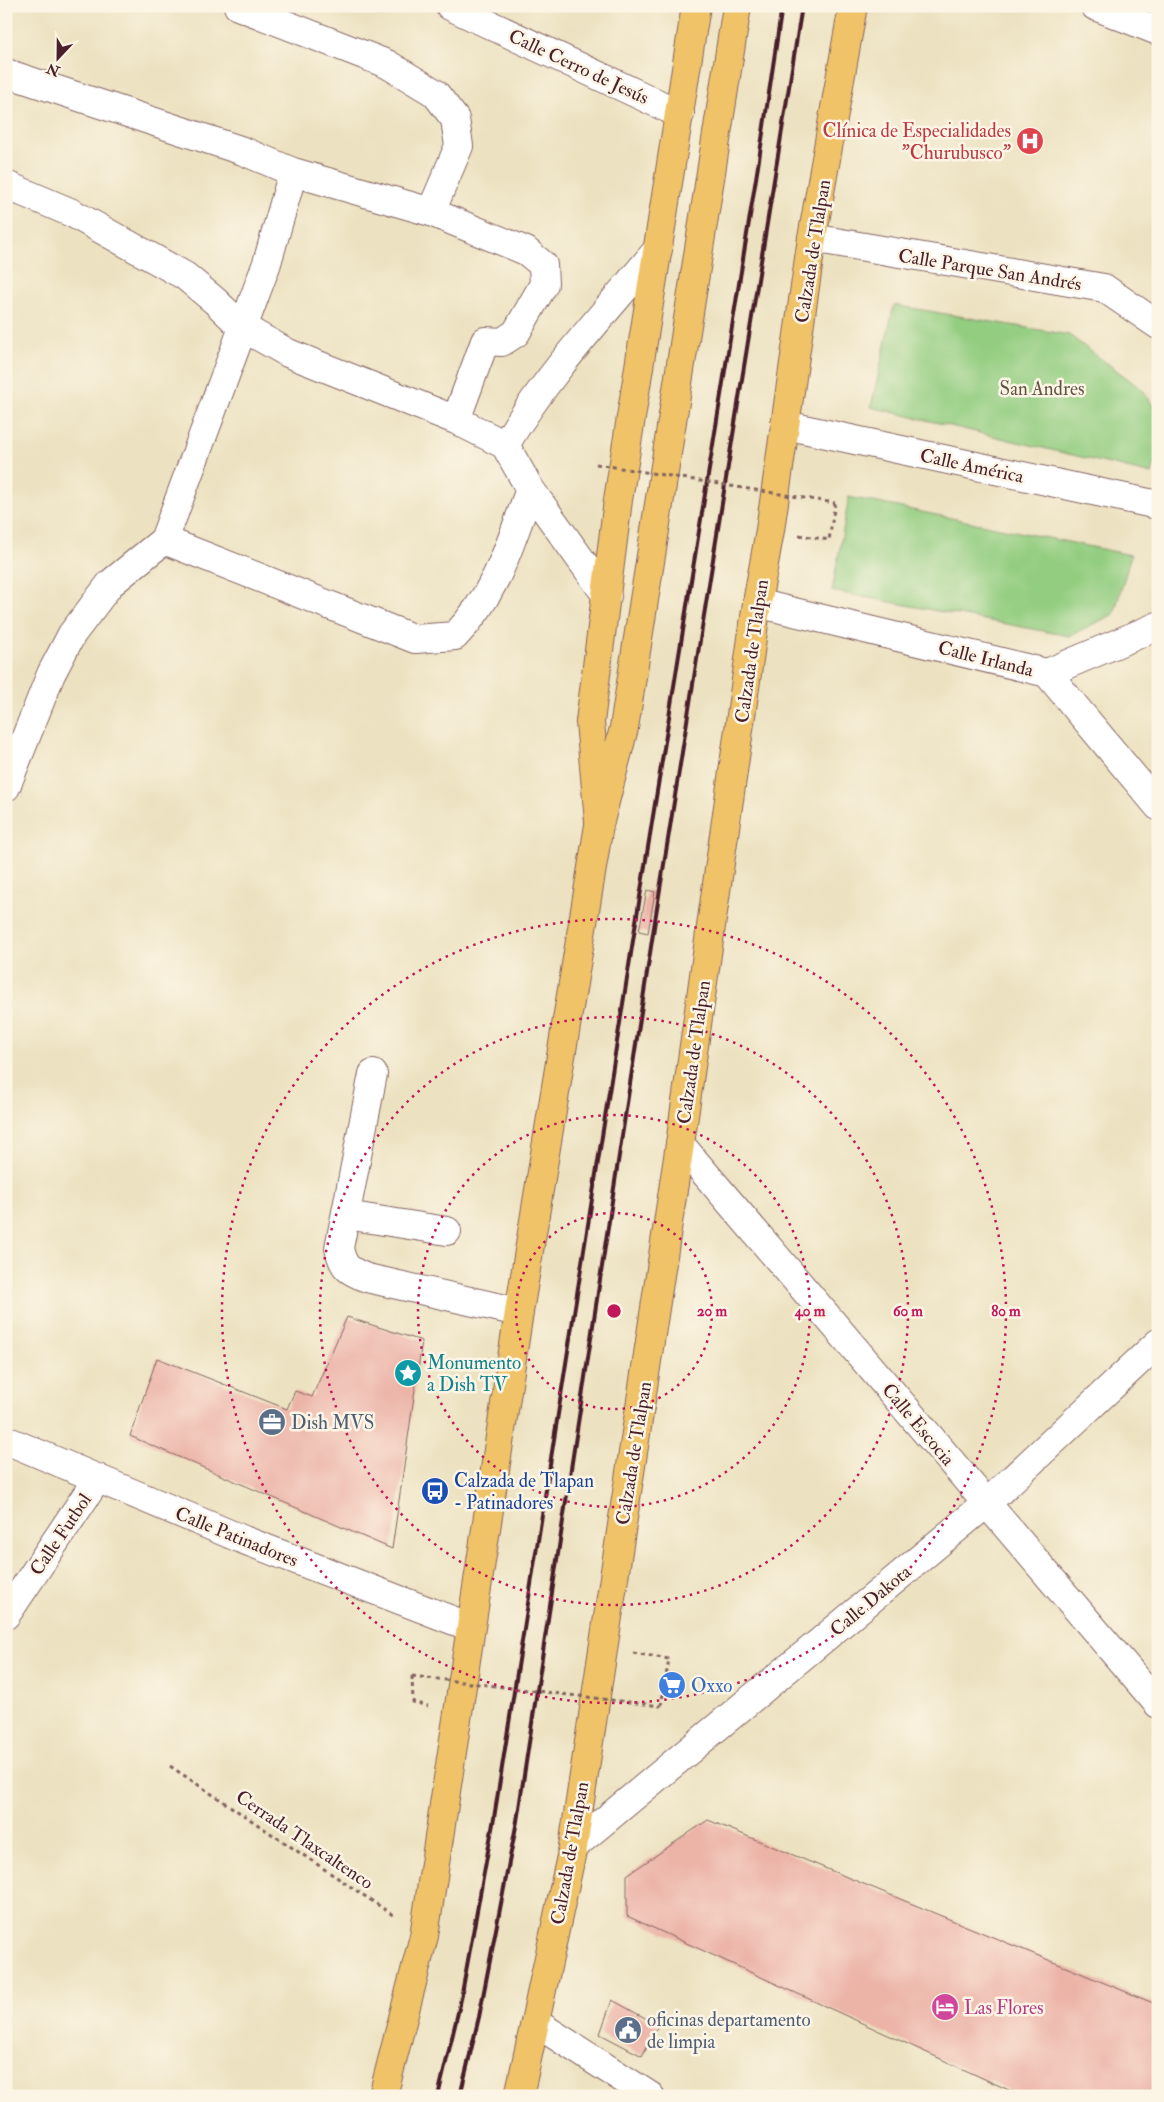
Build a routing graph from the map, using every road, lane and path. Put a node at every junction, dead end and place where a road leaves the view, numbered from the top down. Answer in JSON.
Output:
{"nodes":[{"id":1,"x":238,"y":6,"type":"edge"},
{"id":2,"x":450,"y":6,"type":"edge"},
{"id":3,"x":696,"y":6,"type":"edge"},
{"id":4,"x":737,"y":6,"type":"edge"},
{"id":5,"x":853,"y":6,"type":"edge"},
{"id":6,"x":1095,"y":6,"type":"edge"},
{"id":7,"x":1158,"y":31,"type":"edge"},
{"id":8,"x":6,"y":73,"type":"edge"},
{"id":9,"x":680,"y":114,"type":"junction"},
{"id":10,"x":293,"y":172,"type":"junction"},
{"id":11,"x":6,"y":185,"type":"edge"},
{"id":12,"x":431,"y":212,"type":"junction"},
{"id":13,"x":812,"y":238,"type":"junction"},
{"id":14,"x":658,"y":249,"type":"junction"},
{"id":15,"x":1158,"y":325,"type":"edge"},
{"id":16,"x":242,"y":328,"type":"junction"},
{"id":17,"x":456,"y":420,"type":"junction"},
{"id":18,"x":786,"y":426,"type":"junction"},
{"id":19,"x":505,"y":445,"type":"junction"},
{"id":20,"x":596,"y":464,"type":"dead end"},
{"id":21,"x":530,"y":489,"type":"junction"},
{"id":22,"x":1158,"y":505,"type":"edge"},
{"id":23,"x":164,"y":540,"type":"junction"},
{"id":24,"x":829,"y":540,"type":"dead end"},
{"id":25,"x":607,"y":596,"type":"junction"},
{"id":26,"x":757,"y":602,"type":"junction"},
{"id":27,"x":1158,"y":626,"type":"edge"},
{"id":28,"x":1047,"y":673,"type":"junction"},
{"id":29,"x":6,"y":788,"type":"edge"},
{"id":30,"x":1158,"y":806,"type":"edge"},
{"id":31,"x":599,"y":825,"type":"junction"},
{"id":32,"x":373,"y":1074,"type":"dead end"},
{"id":33,"x":680,"y":1144,"type":"junction"},
{"id":34,"x":346,"y":1215,"type":"junction"},
{"id":35,"x":447,"y":1231,"type":"dead end"},
{"id":36,"x":520,"y":1312,"type":"junction"},
{"id":37,"x":1158,"y":1343,"type":"edge"},
{"id":38,"x":6,"y":1440,"type":"edge"},
{"id":39,"x":98,"y":1478,"type":"junction"},
{"id":40,"x":987,"y":1503,"type":"junction"},
{"id":41,"x":6,"y":1615,"type":"edge"},
{"id":42,"x":470,"y":1627,"type":"junction"},
{"id":43,"x":669,"y":1659,"type":"dead end"},
{"id":44,"x":413,"y":1702,"type":"dead end"},
{"id":45,"x":1158,"y":1704,"type":"edge"},
{"id":46,"x":170,"y":1766,"type":"dead end"},
{"id":47,"x":573,"y":1847,"type":"junction"},
{"id":48,"x":424,"y":1936,"type":"junction"},
{"id":49,"x":536,"y":2023,"type":"junction"},
{"id":50,"x":383,"y":2096,"type":"edge"},
{"id":51,"x":519,"y":2096,"type":"edge"},
{"id":52,"x":650,"y":2096,"type":"edge"}],
"edges":[{"from":1,"to":12,"type":"street"},
{"from":2,"to":9,"type":"street","name":"Calle Cerro de Jesús"},
{"from":3,"to":9,"type":"main road"},
{"from":4,"to":31,"type":"main road"},
{"from":5,"to":13,"type":"main road","name":"Calzada de Tlalpan"},
{"from":6,"to":7,"type":"street"},
{"from":8,"to":10,"type":"street"},
{"from":9,"to":14,"type":"main road"},
{"from":10,"to":12,"type":"street"},
{"from":10,"to":16,"type":"street"},
{"from":11,"to":16,"type":"street"},
{"from":12,"to":17,"type":"street"},
{"from":13,"to":15,"type":"street","name":"Calle Parque San Andrés"},
{"from":13,"to":18,"type":"main road","name":"Calzada de Tlalpan"},
{"from":14,"to":19,"type":"street"},
{"from":14,"to":25,"type":"main road"},
{"from":16,"to":17,"type":"street"},
{"from":16,"to":23,"type":"street"},
{"from":17,"to":19,"type":"street"},
{"from":18,"to":22,"type":"street","name":"Calle América"},
{"from":18,"to":26,"type":"main road","name":"Calzada de Tlalpan"},
{"from":19,"to":21,"type":"street"},
{"from":20,"to":24,"type":"path","bridge":true},
{"from":21,"to":23,"type":"street"},
{"from":21,"to":25,"type":"street"},
{"from":23,"to":29,"type":"street"},
{"from":25,"to":31,"type":"main road"},
{"from":26,"to":28,"type":"street","name":"Calle Irlanda"},
{"from":26,"to":33,"type":"main road","name":"Calzada de Tlalpan"},
{"from":27,"to":28,"type":"street"},
{"from":28,"to":30,"type":"street","name":"Calle Irlanda"},
{"from":31,"to":36,"type":"main road"},
{"from":32,"to":34,"type":"street"},
{"from":33,"to":40,"type":"street","name":"Calle Escocia"},
{"from":33,"to":47,"type":"main road","name":"Calzada de Tlalpan"},
{"from":34,"to":35,"type":"street"},
{"from":34,"to":36,"type":"street"},
{"from":36,"to":42,"type":"main road"},
{"from":37,"to":40,"type":"street","name":"Calle Dakota"},
{"from":38,"to":39,"type":"street","name":"Calle Patinadores"},
{"from":39,"to":41,"type":"street","name":"Calle Futbol"},
{"from":39,"to":42,"type":"street","name":"Calle Patinadores"},
{"from":40,"to":45,"type":"street","name":"Calle Escocia"},
{"from":40,"to":47,"type":"street","name":"Calle Dakota"},
{"from":42,"to":48,"type":"main road"},
{"from":43,"to":44,"type":"path","bridge":true},
{"from":46,"to":48,"type":"path","name":"Cerrada Tlaxcaltenco"},
{"from":47,"to":49,"type":"main road","name":"Calzada de Tlalpan"},
{"from":48,"to":50,"type":"main road"},
{"from":49,"to":51,"type":"main road","name":"Calzada de Tlalpan"},
{"from":49,"to":52,"type":"street"}]}
